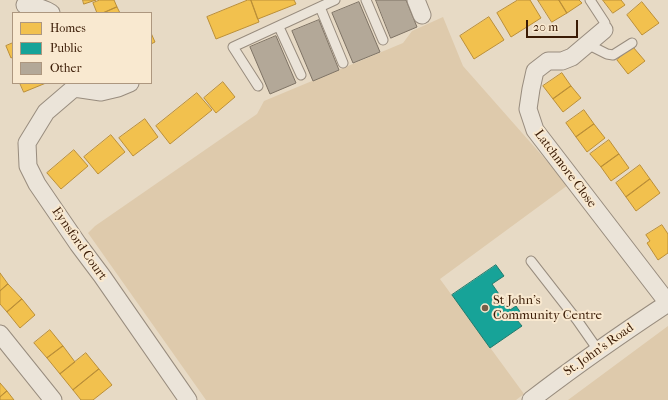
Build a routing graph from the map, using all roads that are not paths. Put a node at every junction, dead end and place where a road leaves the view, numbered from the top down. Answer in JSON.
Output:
{"nodes":[{"id":1,"x":335,"y":0,"type":"edge"},
{"id":2,"x":366,"y":0,"type":"edge"},
{"id":3,"x":590,"y":0,"type":"edge"},
{"id":4,"x":26,"y":5,"type":"dead end"},
{"id":5,"x":320,"y":7,"type":"junction"},
{"id":6,"x":50,"y":12,"type":"edge"},
{"id":7,"x":279,"y":27,"type":"junction"},
{"id":8,"x":604,"y":30,"type":"joint"},
{"id":9,"x":383,"y":40,"type":"dead end"},
{"id":10,"x":632,"y":43,"type":"dead end"},
{"id":11,"x":587,"y":44,"type":"junction"},
{"id":12,"x":343,"y":63,"type":"dead end"},
{"id":13,"x":301,"y":75,"type":"dead end"},
{"id":14,"x":128,"y":84,"type":"edge"},
{"id":15,"x":74,"y":86,"type":"edge"},
{"id":16,"x":258,"y":86,"type":"dead end"},
{"id":17,"x":531,"y":261,"type":"dead end"},
{"id":18,"x":668,"y":303,"type":"edge"},
{"id":19,"x":5,"y":343,"type":"edge"},
{"id":20,"x":598,"y":350,"type":"junction"},
{"id":21,"x":53,"y":400,"type":"edge"},
{"id":22,"x":188,"y":400,"type":"edge"},
{"id":23,"x":531,"y":400,"type":"edge"}],
"edges":[{"from":1,"to":5,"type":"lane"},
{"from":2,"to":9,"type":"lane"},
{"from":3,"to":8,"type":"lane"},
{"from":4,"to":6,"type":"street"},
{"from":5,"to":7,"type":"lane"},
{"from":5,"to":12,"type":"lane"},
{"from":7,"to":13,"type":"lane"},
{"from":7,"to":16,"type":"lane"},
{"from":8,"to":11,"type":"street","name":"Latchmore Close"},
{"from":10,"to":11,"type":"lane"},
{"from":11,"to":18,"type":"street","name":"Latchmore Close"},
{"from":14,"to":15,"type":"street","name":"Eynsford Court"},
{"from":15,"to":22,"type":"street","name":"Eynsford Court"},
{"from":17,"to":20,"type":"lane"},
{"from":18,"to":20,"type":"street","name":"St. John's Road"},
{"from":19,"to":21,"type":"street"},
{"from":20,"to":23,"type":"street","name":"St. John's Road"}]}
